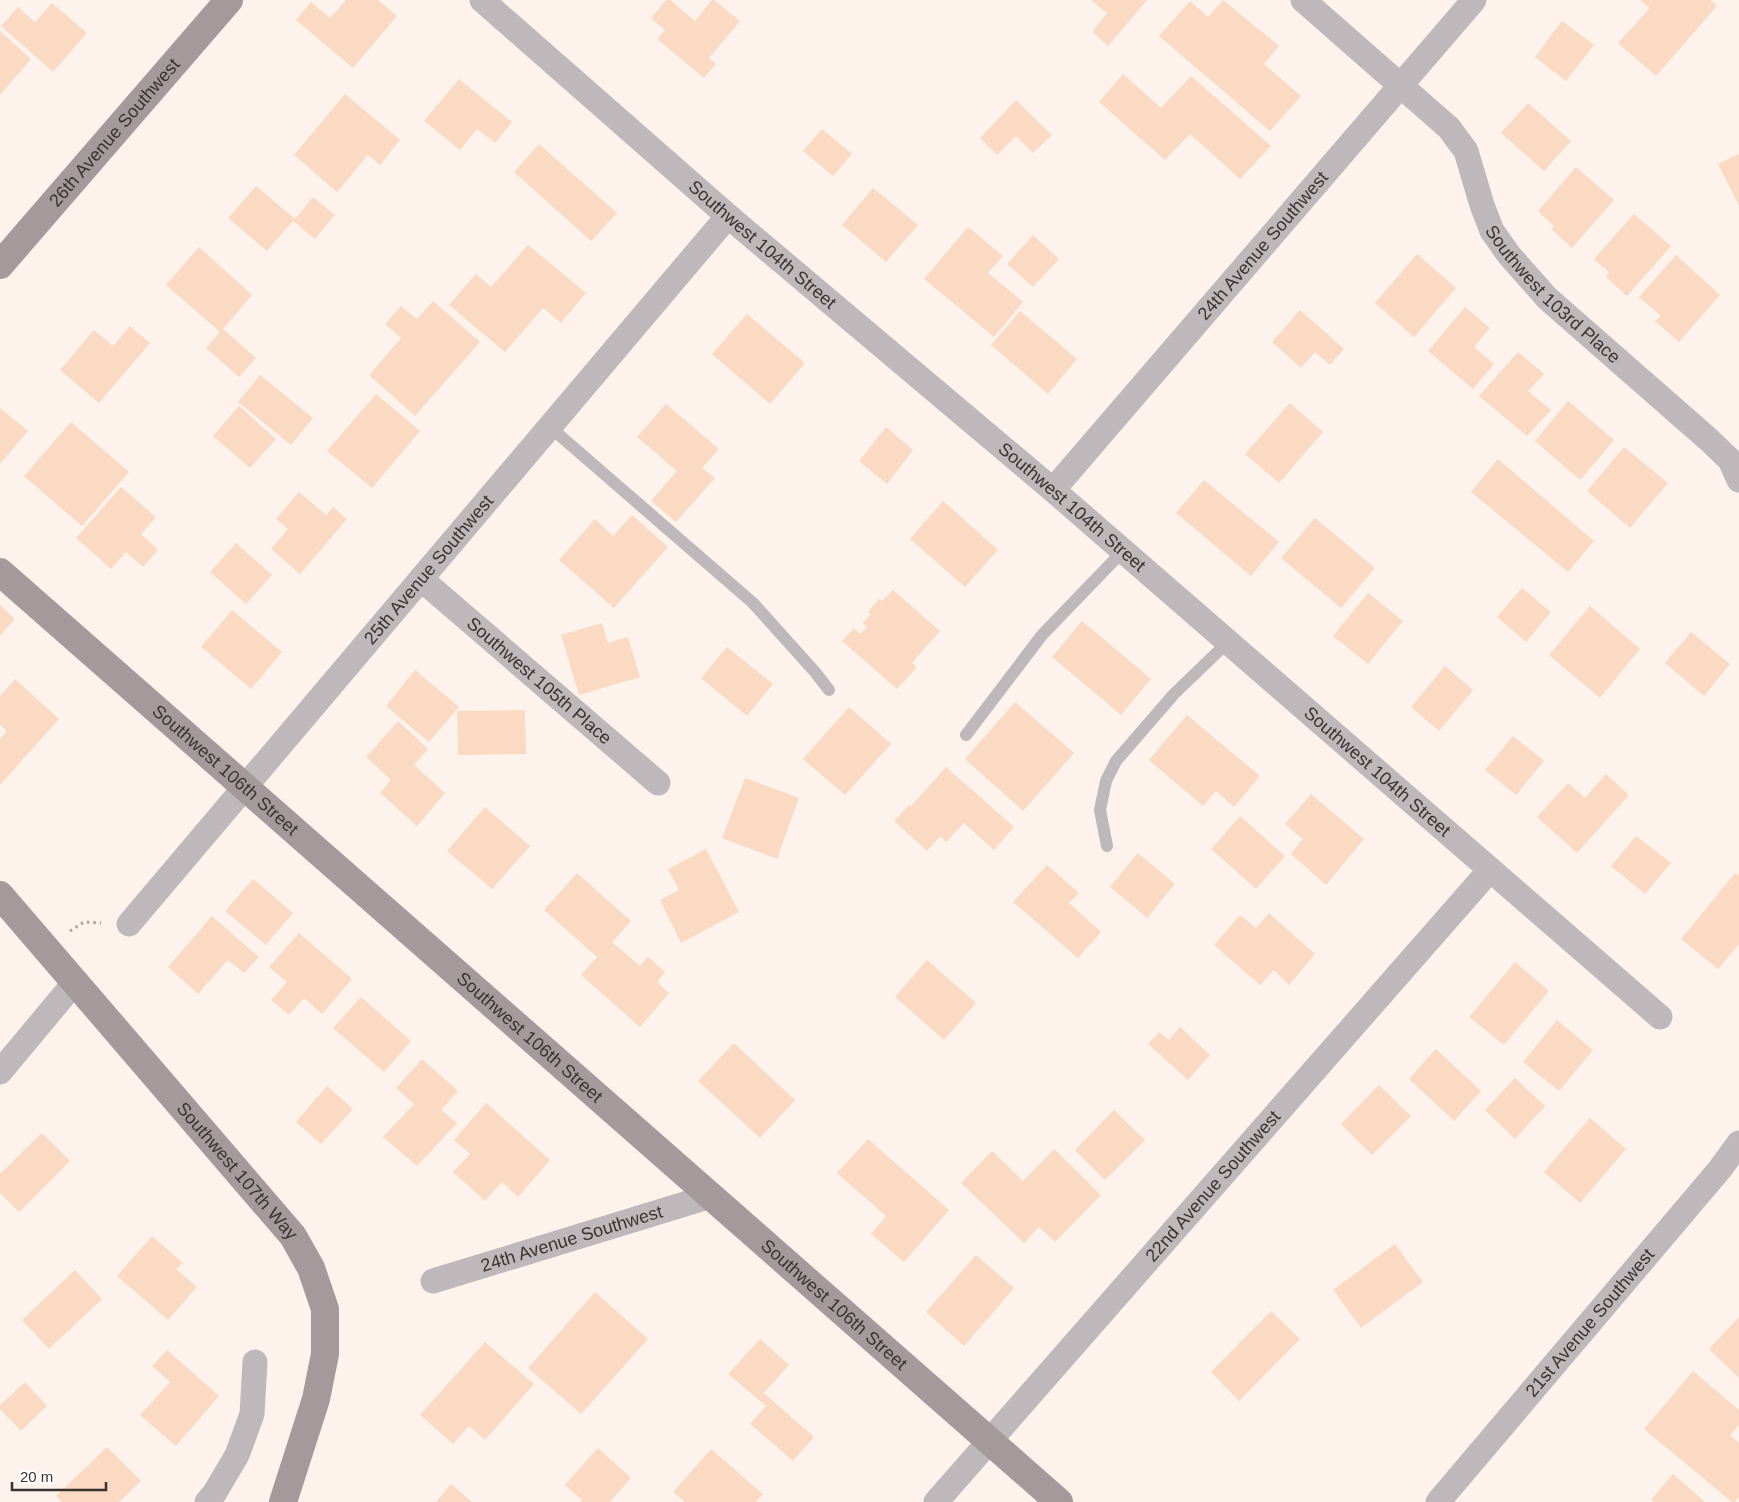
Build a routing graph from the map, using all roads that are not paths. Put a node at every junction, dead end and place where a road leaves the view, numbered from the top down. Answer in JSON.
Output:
{"nodes":[{"id":1,"x":229,"y":0,"type":"edge"},
{"id":2,"x":482,"y":0,"type":"edge"},
{"id":3,"x":1303,"y":0,"type":"edge"},
{"id":4,"x":1474,"y":0,"type":"edge"},
{"id":5,"x":1401,"y":85,"type":"junction"},
{"id":6,"x":728,"y":216,"type":"junction"},
{"id":7,"x":0,"y":265,"type":"edge"},
{"id":8,"x":550,"y":427,"type":"junction"},
{"id":9,"x":1739,"y":480,"type":"edge"},
{"id":10,"x":1053,"y":490,"type":"junction"},
{"id":11,"x":1123,"y":551,"type":"junction"},
{"id":12,"x":0,"y":572,"type":"edge"},
{"id":13,"x":421,"y":579,"type":"junction"},
{"id":14,"x":1228,"y":642,"type":"junction"},
{"id":15,"x":829,"y":690,"type":"dead end"},
{"id":16,"x":966,"y":735,"type":"dead end"},
{"id":17,"x":658,"y":783,"type":"dead end"},
{"id":18,"x":244,"y":788,"type":"junction"},
{"id":19,"x":1107,"y":846,"type":"dead end"},
{"id":20,"x":1490,"y":870,"type":"junction"},
{"id":21,"x":0,"y":895,"type":"edge"},
{"id":22,"x":130,"y":924,"type":"road end"},
{"id":23,"x":75,"y":982,"type":"junction"},
{"id":24,"x":1660,"y":1017,"type":"dead end"},
{"id":25,"x":0,"y":1072,"type":"edge"},
{"id":26,"x":1739,"y":1143,"type":"edge"},
{"id":27,"x":711,"y":1196,"type":"junction"},
{"id":28,"x":433,"y":1281,"type":"dead end"},
{"id":29,"x":255,"y":1362,"type":"dead end"},
{"id":30,"x":989,"y":1441,"type":"junction"},
{"id":31,"x":206,"y":1502,"type":"edge"},
{"id":32,"x":283,"y":1502,"type":"edge"},
{"id":33,"x":936,"y":1502,"type":"edge"},
{"id":34,"x":1058,"y":1502,"type":"edge"},
{"id":35,"x":1438,"y":1502,"type":"edge"}],
"edges":[{"from":1,"to":7,"type":"street","name":"26th Avenue Southwest"},
{"from":2,"to":6,"type":"street","name":"Southwest 104th Street"},
{"from":3,"to":5,"type":"street","name":"Southwest 103rd Place"},
{"from":4,"to":5,"type":"street","name":"24th Avenue Southwest"},
{"from":5,"to":9,"type":"street","name":"Southwest 103rd Place"},
{"from":5,"to":10,"type":"street","name":"24th Avenue Southwest"},
{"from":6,"to":8,"type":"street","name":"25th Avenue Southwest"},
{"from":6,"to":10,"type":"street","name":"Southwest 104th Street"},
{"from":8,"to":13,"type":"street","name":"25th Avenue Southwest"},
{"from":8,"to":15,"type":"lane"},
{"from":10,"to":11,"type":"street","name":"Southwest 104th Street"},
{"from":11,"to":14,"type":"street","name":"Southwest 104th Street"},
{"from":11,"to":16,"type":"lane"},
{"from":12,"to":18,"type":"street","name":"Southwest 106th Street"},
{"from":13,"to":17,"type":"street","name":"Southwest 105th Place"},
{"from":13,"to":18,"type":"street","name":"25th Avenue Southwest"},
{"from":14,"to":19,"type":"lane"},
{"from":14,"to":20,"type":"street","name":"Southwest 104th Street"},
{"from":18,"to":22,"type":"street","name":"25th Avenue Southwest"},
{"from":18,"to":27,"type":"street","name":"Southwest 106th Street"},
{"from":20,"to":24,"type":"street","name":"Southwest 104th Street"},
{"from":20,"to":30,"type":"street","name":"22nd Avenue Southwest"},
{"from":21,"to":23,"type":"street","name":"Southwest 107th Way"},
{"from":23,"to":25,"type":"street"},
{"from":23,"to":32,"type":"street","name":"Southwest 107th Way"},
{"from":26,"to":35,"type":"street","name":"21st Avenue Southwest"},
{"from":27,"to":28,"type":"street","name":"24th Avenue Southwest"},
{"from":27,"to":30,"type":"street","name":"Southwest 106th Street"},
{"from":29,"to":31,"type":"street"},
{"from":30,"to":33,"type":"street","name":"22nd Avenue Southwest"},
{"from":30,"to":34,"type":"street","name":"Southwest 106th Street"}]}
